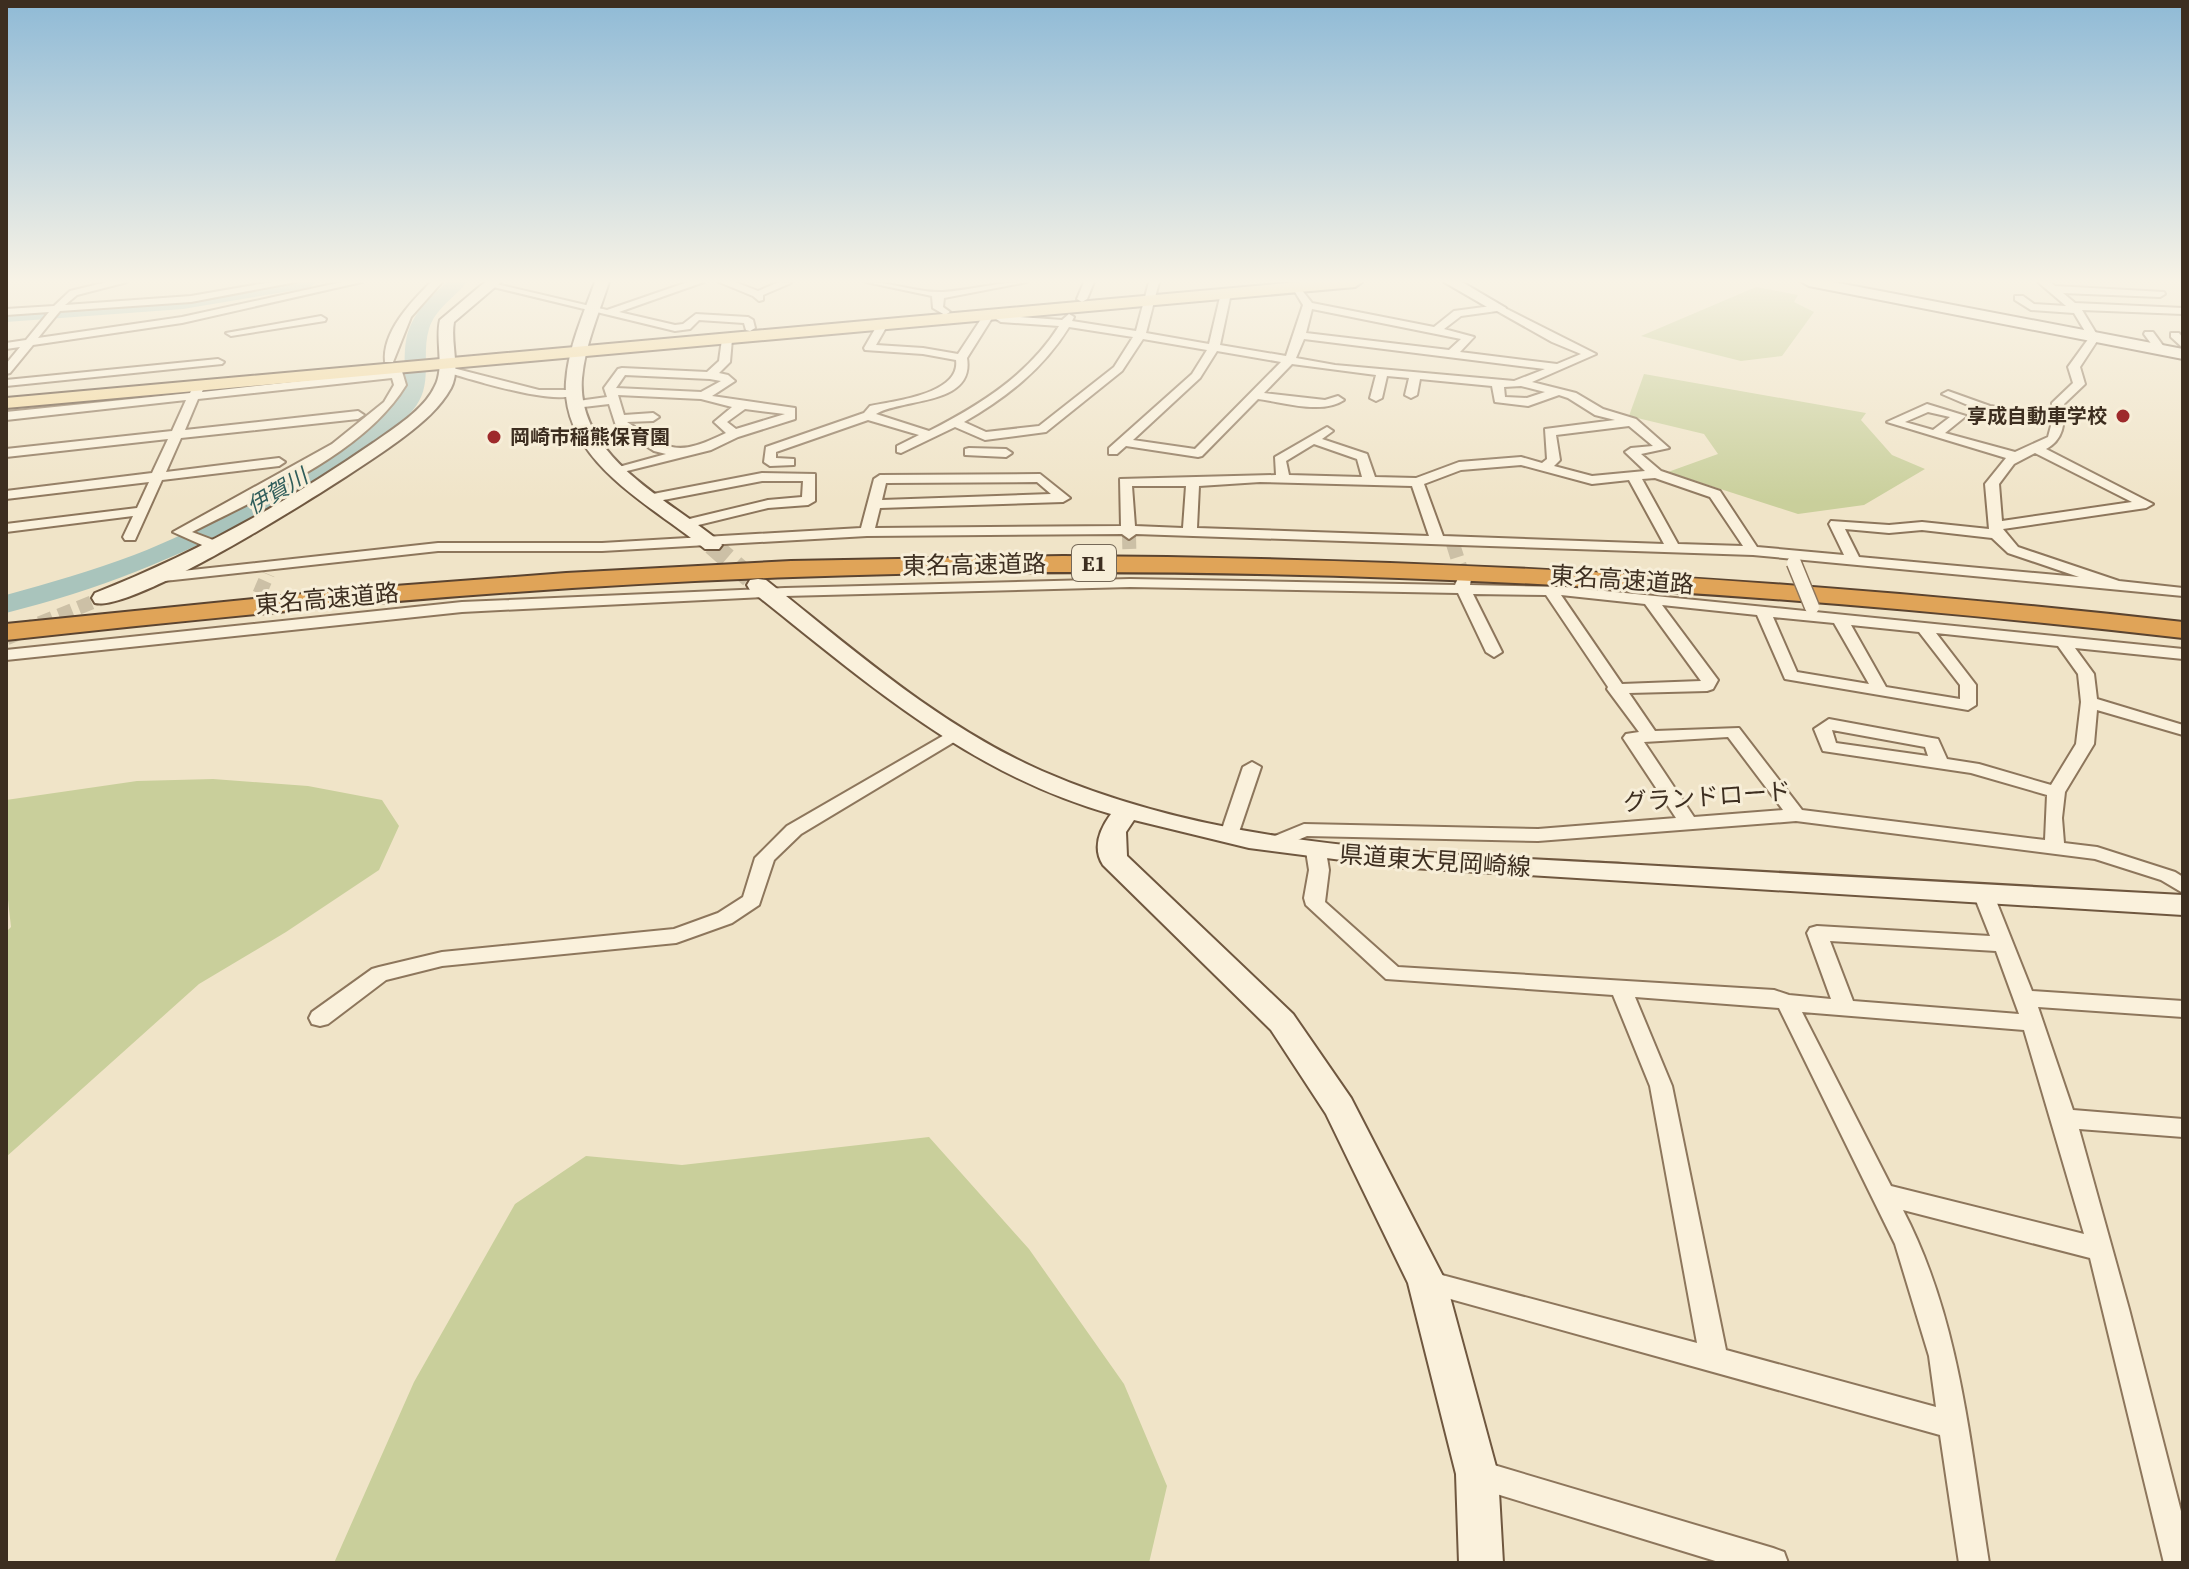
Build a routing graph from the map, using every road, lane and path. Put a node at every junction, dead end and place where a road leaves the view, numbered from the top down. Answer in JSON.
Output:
{"nodes":[{"id":1,"x":19,"y":355,"type":"edge"},
{"id":2,"x":219,"y":355,"type":"edge"},
{"id":3,"x":394,"y":355,"type":"edge"},
{"id":4,"x":448,"y":355,"type":"edge"},
{"id":5,"x":513,"y":355,"type":"edge"},
{"id":6,"x":581,"y":355,"type":"edge"},
{"id":7,"x":725,"y":355,"type":"edge"},
{"id":8,"x":946,"y":355,"type":"edge"},
{"id":9,"x":963,"y":355,"type":"edge"},
{"id":10,"x":1044,"y":355,"type":"edge"},
{"id":11,"x":1127,"y":355,"type":"edge"},
{"id":12,"x":1209,"y":355,"type":"edge"},
{"id":13,"x":1262,"y":355,"type":"edge"},
{"id":14,"x":1292,"y":355,"type":"edge"},
{"id":15,"x":1460,"y":355,"type":"edge"},
{"id":16,"x":1588,"y":355,"type":"edge"},
{"id":17,"x":2082,"y":355,"type":"edge"},
{"id":18,"x":961,"y":358,"type":"junction"},
{"id":19,"x":1290,"y":360,"type":"junction"},
{"id":20,"x":448,"y":363,"type":"junction"},
{"id":21,"x":394,"y":367,"type":"junction"},
{"id":22,"x":1560,"y":368,"type":"junction"},
{"id":23,"x":6,"y":371,"type":"edge"},
{"id":24,"x":1383,"y":372,"type":"junction"},
{"id":25,"x":1415,"y":375,"type":"junction"},
{"id":26,"x":710,"y":376,"type":"junction"},
{"id":27,"x":206,"y":379,"type":"junction"},
{"id":28,"x":6,"y":383,"type":"edge"},
{"id":29,"x":1498,"y":383,"type":"junction"},
{"id":30,"x":1521,"y":383,"type":"junction"},
{"id":31,"x":1557,"y":392,"type":"junction"},
{"id":32,"x":6,"y":394,"type":"edge"},
{"id":33,"x":1948,"y":394,"type":"dead end"},
{"id":34,"x":611,"y":395,"type":"junction"},
{"id":35,"x":1253,"y":395,"type":"junction"},
{"id":36,"x":1411,"y":395,"type":"dead end"},
{"id":37,"x":703,"y":396,"type":"junction"},
{"id":38,"x":1376,"y":398,"type":"dead end"},
{"id":39,"x":574,"y":399,"type":"junction"},
{"id":40,"x":1338,"y":400,"type":"dead end"},
{"id":41,"x":6,"y":403,"type":"edge"},
{"id":42,"x":743,"y":405,"type":"junction"},
{"id":43,"x":358,"y":415,"type":"dead end"},
{"id":44,"x":6,"y":416,"type":"edge"},
{"id":45,"x":868,"y":416,"type":"junction"},
{"id":46,"x":653,"y":417,"type":"dead end"},
{"id":47,"x":618,"y":419,"type":"junction"},
{"id":48,"x":2059,"y":420,"type":"junction"},
{"id":49,"x":1632,"y":422,"type":"junction"},
{"id":50,"x":955,"y":423,"type":"junction"},
{"id":51,"x":1327,"y":431,"type":"dead end"},
{"id":52,"x":734,"y":434,"type":"junction"},
{"id":53,"x":1935,"y":434,"type":"dead end"},
{"id":54,"x":177,"y":435,"type":"junction"},
{"id":55,"x":931,"y":435,"type":"junction"},
{"id":56,"x":985,"y":436,"type":"junction"},
{"id":57,"x":1313,"y":440,"type":"junction"},
{"id":58,"x":1124,"y":442,"type":"junction"},
{"id":59,"x":901,"y":449,"type":"dead end"},
{"id":60,"x":2039,"y":450,"type":"junction"},
{"id":61,"x":1113,"y":451,"type":"dead end"},
{"id":62,"x":6,"y":453,"type":"edge"},
{"id":63,"x":1006,"y":453,"type":"dead end"},
{"id":64,"x":680,"y":455,"type":"junction"},
{"id":65,"x":2017,"y":457,"type":"junction"},
{"id":66,"x":279,"y":462,"type":"dead end"},
{"id":67,"x":790,"y":462,"type":"dead end"},
{"id":68,"x":1545,"y":467,"type":"junction"},
{"id":69,"x":620,"y":471,"type":"junction"},
{"id":70,"x":1656,"y":474,"type":"junction"},
{"id":71,"x":157,"y":477,"type":"junction"},
{"id":72,"x":1634,"y":477,"type":"junction"},
{"id":73,"x":1283,"y":478,"type":"junction"},
{"id":74,"x":1369,"y":480,"type":"junction"},
{"id":75,"x":1193,"y":481,"type":"junction"},
{"id":76,"x":1417,"y":482,"type":"junction"},
{"id":77,"x":6,"y":495,"type":"edge"},
{"id":78,"x":653,"y":498,"type":"junction"},
{"id":79,"x":874,"y":504,"type":"junction"},
{"id":80,"x":142,"y":511,"type":"junction"},
{"id":81,"x":686,"y":524,"type":"junction"},
{"id":82,"x":6,"y":528,"type":"edge"},
{"id":83,"x":1190,"y":530,"type":"junction"},
{"id":84,"x":1997,"y":530,"type":"junction"},
{"id":85,"x":867,"y":532,"type":"junction"},
{"id":86,"x":1129,"y":532,"type":"junction"},
{"id":87,"x":130,"y":537,"type":"dead end"},
{"id":88,"x":1437,"y":539,"type":"junction"},
{"id":89,"x":709,"y":542,"type":"junction"},
{"id":90,"x":210,"y":544,"type":"junction"},
{"id":91,"x":1673,"y":548,"type":"junction"},
{"id":92,"x":1753,"y":551,"type":"junction"},
{"id":93,"x":1793,"y":558,"type":"junction"},
{"id":94,"x":1853,"y":559,"type":"junction"},
{"id":95,"x":155,"y":578,"type":"junction"},
{"id":96,"x":1463,"y":583,"type":"junction"},
{"id":97,"x":2117,"y":585,"type":"junction"},
{"id":98,"x":763,"y":589,"type":"junction"},
{"id":99,"x":1550,"y":590,"type":"junction"},
{"id":100,"x":103,"y":598,"type":"tunnel mouth"},
{"id":101,"x":1649,"y":599,"type":"junction"},
{"id":102,"x":2182,"y":599,"type":"edge"},
{"id":103,"x":1763,"y":612,"type":"junction"},
{"id":104,"x":1815,"y":612,"type":"junction"},
{"id":105,"x":6,"y":619,"type":"tunnel mouth"},
{"id":106,"x":1840,"y":620,"type":"junction"},
{"id":107,"x":1923,"y":627,"type":"junction"},
{"id":108,"x":2183,"y":630,"type":"edge"},
{"id":109,"x":6,"y":632,"type":"tunnel mouth"},
{"id":110,"x":2062,"y":641,"type":"junction"},
{"id":111,"x":1494,"y":652,"type":"dead end"},
{"id":112,"x":2183,"y":654,"type":"edge"},
{"id":113,"x":6,"y":655,"type":"edge"},
{"id":114,"x":1615,"y":689,"type":"junction"},
{"id":115,"x":1880,"y":691,"type":"junction"},
{"id":116,"x":2089,"y":702,"type":"junction"},
{"id":117,"x":2183,"y":730,"type":"edge"},
{"id":118,"x":953,"y":735,"type":"junction"},
{"id":119,"x":1650,"y":736,"type":"junction"},
{"id":120,"x":1939,"y":762,"type":"junction"},
{"id":121,"x":1252,"y":767,"type":"dead end"},
{"id":122,"x":2056,"y":792,"type":"junction"},
{"id":123,"x":1127,"y":812,"type":"junction"},
{"id":124,"x":1796,"y":815,"type":"junction"},
{"id":125,"x":1690,"y":825,"type":"junction"},
{"id":126,"x":1438,"y":834,"type":"junction"},
{"id":127,"x":1229,"y":835,"type":"junction"},
{"id":128,"x":1277,"y":842,"type":"junction"},
{"id":129,"x":2055,"y":846,"type":"junction"},
{"id":130,"x":1316,"y":851,"type":"junction"},
{"id":131,"x":1442,"y":863,"type":"junction"},
{"id":132,"x":2183,"y":887,"type":"edge"},
{"id":133,"x":1983,"y":893,"type":"junction"},
{"id":134,"x":2183,"y":905,"type":"edge"},
{"id":135,"x":2005,"y":944,"type":"junction"},
{"id":136,"x":1621,"y":989,"type":"junction"},
{"id":137,"x":2024,"y":998,"type":"junction"},
{"id":138,"x":1787,"y":1003,"type":"junction"},
{"id":139,"x":1845,"y":1007,"type":"junction"},
{"id":140,"x":2183,"y":1009,"type":"edge"},
{"id":141,"x":320,"y":1018,"type":"dead end"},
{"id":142,"x":2033,"y":1023,"type":"junction"},
{"id":143,"x":2062,"y":1118,"type":"junction"},
{"id":144,"x":2183,"y":1128,"type":"edge"},
{"id":145,"x":1882,"y":1194,"type":"junction"},
{"id":146,"x":2099,"y":1249,"type":"junction"},
{"id":147,"x":1427,"y":1282,"type":"junction"},
{"id":148,"x":1714,"y":1359,"type":"junction"},
{"id":149,"x":1954,"y":1425,"type":"junction"},
{"id":150,"x":1477,"y":1474,"type":"junction"},
{"id":151,"x":1766,"y":1562,"type":"edge"},
{"id":152,"x":1481,"y":1563,"type":"edge"},
{"id":153,"x":1974,"y":1563,"type":"edge"},
{"id":154,"x":2179,"y":1563,"type":"edge"}],
"edges":[{"from":1,"to":23,"type":"street"},
{"from":2,"to":27,"type":"street"},
{"from":3,"to":21,"type":"street"},
{"from":4,"to":20,"type":"main road"},
{"from":5,"to":20,"type":"main road"},
{"from":6,"to":39,"type":"main road"},
{"from":7,"to":26,"type":"street"},
{"from":8,"to":18,"type":"street"},
{"from":9,"to":18,"type":"street"},
{"from":10,"to":50,"type":"street"},
{"from":11,"to":56,"type":"street"},
{"from":12,"to":58,"type":"street"},
{"from":13,"to":19,"type":"street"},
{"from":14,"to":19,"type":"street"},
{"from":15,"to":22,"type":"street"},
{"from":16,"to":22,"type":"street"},
{"from":17,"to":48,"type":"street"},
{"from":18,"to":45,"type":"street"},
{"from":19,"to":24,"type":"street"},
{"from":19,"to":35,"type":"street"},
{"from":20,"to":21,"type":"main road"},
{"from":20,"to":39,"type":"street"},
{"from":20,"to":90,"type":"main road"},
{"from":21,"to":27,"type":"main road"},
{"from":21,"to":90,"type":"street"},
{"from":22,"to":30,"type":"street"},
{"from":24,"to":25,"type":"street"},
{"from":24,"to":38,"type":"street"},
{"from":25,"to":29,"type":"street"},
{"from":25,"to":36,"type":"street"},
{"from":26,"to":34,"type":"street"},
{"from":26,"to":37,"type":"street"},
{"from":27,"to":28,"type":"street"},
{"from":27,"to":32,"type":"main road"},
{"from":27,"to":41,"type":"main road"},
{"from":27,"to":44,"type":"street"},
{"from":27,"to":54,"type":"street"},
{"from":29,"to":30,"type":"street"},
{"from":29,"to":31,"type":"street"},
{"from":30,"to":31,"type":"street"},
{"from":31,"to":49,"type":"street"},
{"from":33,"to":48,"type":"street"},
{"from":34,"to":37,"type":"street"},
{"from":34,"to":39,"type":"street"},
{"from":34,"to":47,"type":"street"},
{"from":35,"to":40,"type":"street"},
{"from":35,"to":58,"type":"street"},
{"from":37,"to":42,"type":"street"},
{"from":39,"to":69,"type":"main road"},
{"from":42,"to":52,"type":"street"},
{"from":42,"to":52,"type":"street"},
{"from":43,"to":54,"type":"street"},
{"from":45,"to":55,"type":"street"},
{"from":45,"to":67,"type":"street"},
{"from":46,"to":47,"type":"street"},
{"from":47,"to":64,"type":"street"},
{"from":48,"to":60,"type":"street"},
{"from":49,"to":68,"type":"street"},
{"from":49,"to":70,"type":"street"},
{"from":50,"to":55,"type":"street"},
{"from":50,"to":56,"type":"street"},
{"from":51,"to":57,"type":"street"},
{"from":52,"to":64,"type":"street"},
{"from":53,"to":65,"type":"street"},
{"from":54,"to":62,"type":"street"},
{"from":54,"to":71,"type":"street"},
{"from":55,"to":59,"type":"street"},
{"from":56,"to":63,"type":"street"},
{"from":57,"to":73,"type":"street"},
{"from":57,"to":74,"type":"street"},
{"from":58,"to":61,"type":"street"},
{"from":60,"to":65,"type":"street"},
{"from":60,"to":84,"type":"street"},
{"from":64,"to":69,"type":"street"},
{"from":65,"to":84,"type":"street"},
{"from":66,"to":71,"type":"street"},
{"from":68,"to":72,"type":"street"},
{"from":68,"to":76,"type":"street"},
{"from":69,"to":78,"type":"main road"},
{"from":70,"to":72,"type":"street"},
{"from":70,"to":92,"type":"street"},
{"from":71,"to":77,"type":"street"},
{"from":71,"to":80,"type":"street"},
{"from":72,"to":91,"type":"street"},
{"from":73,"to":74,"type":"street"},
{"from":73,"to":75,"type":"street"},
{"from":74,"to":76,"type":"street"},
{"from":75,"to":83,"type":"street"},
{"from":75,"to":86,"type":"street"},
{"from":76,"to":88,"type":"street"},
{"from":78,"to":81,"type":"main road"},
{"from":78,"to":81,"type":"street"},
{"from":79,"to":79,"type":"street"},
{"from":79,"to":85,"type":"street"},
{"from":80,"to":82,"type":"street"},
{"from":80,"to":87,"type":"street"},
{"from":81,"to":89,"type":"main road"},
{"from":83,"to":86,"type":"street"},
{"from":83,"to":88,"type":"street"},
{"from":84,"to":94,"type":"street"},
{"from":84,"to":97,"type":"street"},
{"from":85,"to":86,"type":"street"},
{"from":85,"to":89,"type":"street"},
{"from":88,"to":91,"type":"street"},
{"from":89,"to":95,"type":"street"},
{"from":90,"to":95,"type":"main road"},
{"from":91,"to":92,"type":"street"},
{"from":92,"to":93,"type":"street"},
{"from":93,"to":94,"type":"street"},
{"from":93,"to":104,"type":"street","bridge":true},
{"from":94,"to":97,"type":"street"},
{"from":95,"to":100,"type":"main road"},
{"from":96,"to":98,"type":"street"},
{"from":96,"to":99,"type":"street"},
{"from":96,"to":111,"type":"street"},
{"from":97,"to":102,"type":"street"},
{"from":98,"to":113,"type":"street"},
{"from":98,"to":118,"type":"main road","name":"県道東大見岡崎線"},
{"from":99,"to":101,"type":"street"},
{"from":99,"to":114,"type":"street"},
{"from":101,"to":103,"type":"street"},
{"from":101,"to":114,"type":"street"},
{"from":102,"to":105,"type":"highway","name":"東名高速道路","number":"E1"},
{"from":103,"to":104,"type":"street"},
{"from":103,"to":115,"type":"street"},
{"from":104,"to":106,"type":"street"},
{"from":106,"to":107,"type":"street"},
{"from":106,"to":115,"type":"street"},
{"from":107,"to":110,"type":"street"},
{"from":107,"to":115,"type":"street"},
{"from":108,"to":109,"type":"highway","name":"東名高速道路","number":"E1"},
{"from":110,"to":112,"type":"street"},
{"from":110,"to":116,"type":"street"},
{"from":114,"to":119,"type":"street"},
{"from":116,"to":117,"type":"street"},
{"from":116,"to":122,"type":"street"},
{"from":118,"to":123,"type":"main road","name":"県道東大見岡崎線"},
{"from":118,"to":141,"type":"street"},
{"from":119,"to":124,"type":"street"},
{"from":119,"to":125,"type":"street"},
{"from":120,"to":120,"type":"street"},
{"from":120,"to":122,"type":"street"},
{"from":121,"to":127,"type":"street"},
{"from":122,"to":129,"type":"street"},
{"from":123,"to":127,"type":"main road","name":"県道東大見岡崎線"},
{"from":123,"to":147,"type":"main road"},
{"from":124,"to":125,"type":"street","name":"グランドロード"},
{"from":124,"to":129,"type":"street","name":"グランドロード"},
{"from":125,"to":126,"type":"street","name":"グランドロード"},
{"from":126,"to":128,"type":"street","name":"グランドロード"},
{"from":126,"to":131,"type":"street"},
{"from":127,"to":128,"type":"main road","name":"県道東大見岡崎線"},
{"from":128,"to":130,"type":"main road","name":"県道東大見岡崎線"},
{"from":129,"to":132,"type":"street","name":"グランドロード"},
{"from":130,"to":131,"type":"main road","name":"県道東大見岡崎線"},
{"from":130,"to":136,"type":"street"},
{"from":131,"to":133,"type":"main road","name":"県道東大見岡崎線"},
{"from":133,"to":134,"type":"main road","name":"県道東大見岡崎線"},
{"from":133,"to":135,"type":"street"},
{"from":135,"to":137,"type":"street"},
{"from":135,"to":139,"type":"street"},
{"from":136,"to":138,"type":"street"},
{"from":136,"to":148,"type":"street"},
{"from":137,"to":140,"type":"street"},
{"from":137,"to":142,"type":"street"},
{"from":138,"to":139,"type":"street"},
{"from":138,"to":145,"type":"street"},
{"from":139,"to":142,"type":"street"},
{"from":142,"to":143,"type":"street"},
{"from":143,"to":144,"type":"street"},
{"from":143,"to":146,"type":"street"},
{"from":145,"to":146,"type":"street"},
{"from":145,"to":149,"type":"street"},
{"from":146,"to":154,"type":"street"},
{"from":147,"to":148,"type":"street"},
{"from":147,"to":150,"type":"main road"},
{"from":148,"to":149,"type":"street"},
{"from":149,"to":153,"type":"street"},
{"from":150,"to":151,"type":"street"},
{"from":150,"to":152,"type":"main road"}]}
